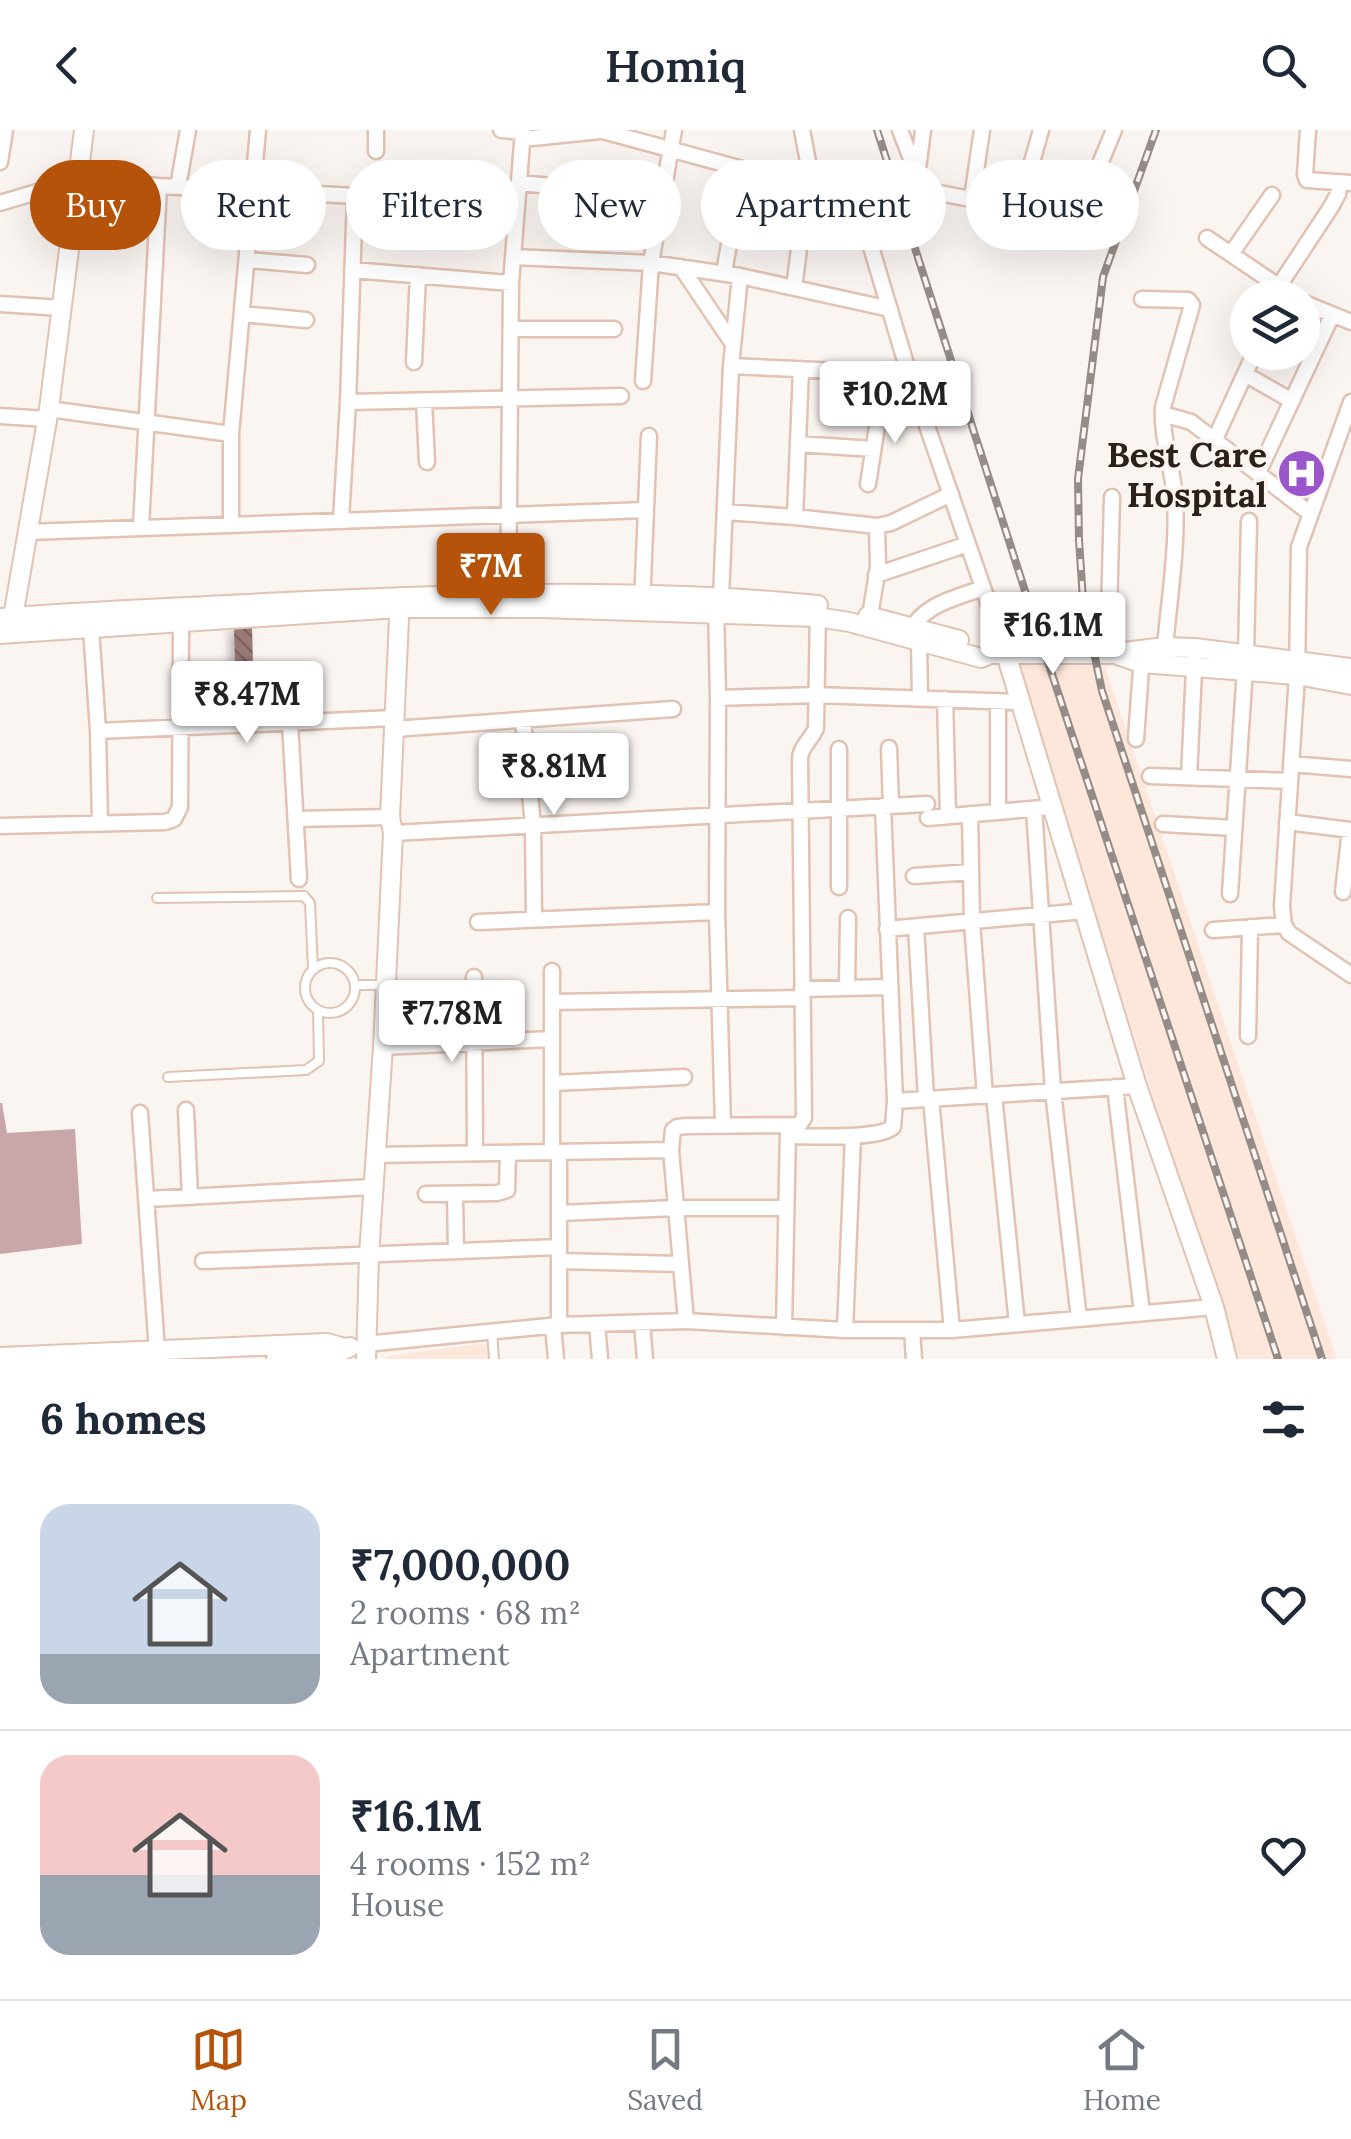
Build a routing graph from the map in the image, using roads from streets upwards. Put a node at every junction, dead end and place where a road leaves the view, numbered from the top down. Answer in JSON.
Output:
{"nodes":[{"id":1,"x":5,"y":130,"type":"edge"},
{"id":2,"x":84,"y":130,"type":"edge"},
{"id":3,"x":188,"y":130,"type":"edge"},
{"id":4,"x":258,"y":130,"type":"edge"},
{"id":5,"x":376,"y":130,"type":"edge"},
{"id":6,"x":500,"y":130,"type":"edge"},
{"id":7,"x":600,"y":130,"type":"edge"},
{"id":8,"x":674,"y":130,"type":"edge"},
{"id":9,"x":802,"y":130,"type":"edge"},
{"id":10,"x":900,"y":130,"type":"edge"},
{"id":11,"x":923,"y":130,"type":"edge"},
{"id":12,"x":982,"y":130,"type":"edge"},
{"id":13,"x":1041,"y":130,"type":"edge"},
{"id":14,"x":1114,"y":130,"type":"edge"},
{"id":15,"x":1308,"y":130,"type":"edge"},
{"id":16,"x":624,"y":133,"type":"edge"},
{"id":17,"x":523,"y":134,"type":"edge"},
{"id":18,"x":670,"y":150,"type":"junction"},
{"id":19,"x":376,"y":151,"type":"dead end"},
{"id":20,"x":80,"y":160,"type":"edge"},
{"id":21,"x":255,"y":160,"type":"edge"},
{"id":22,"x":668,"y":160,"type":"edge"},
{"id":23,"x":710,"y":160,"type":"edge"},
{"id":24,"x":806,"y":160,"type":"edge"},
{"id":25,"x":912,"y":160,"type":"edge"},
{"id":26,"x":919,"y":160,"type":"edge"},
{"id":27,"x":978,"y":160,"type":"edge"},
{"id":28,"x":1033,"y":160,"type":"edge"},
{"id":29,"x":1102,"y":160,"type":"edge"},
{"id":30,"x":0,"y":162,"type":"edge"},
{"id":31,"x":519,"y":183,"type":"junction"},
{"id":32,"x":1346,"y":183,"type":"edge"},
{"id":33,"x":538,"y":185,"type":"edge"},
{"id":34,"x":161,"y":186,"type":"edge"},
{"id":35,"x":178,"y":187,"type":"junction"},
{"id":36,"x":181,"y":187,"type":"edge"},
{"id":37,"x":518,"y":190,"type":"edge"},
{"id":38,"x":30,"y":194,"type":"edge"},
{"id":39,"x":1272,"y":195,"type":"dead end"},
{"id":40,"x":0,"y":203,"type":"edge"},
{"id":41,"x":1208,"y":238,"type":"dead end"},
{"id":42,"x":69,"y":250,"type":"edge"},
{"id":43,"x":155,"y":250,"type":"edge"},
{"id":44,"x":248,"y":250,"type":"edge"},
{"id":45,"x":353,"y":250,"type":"edge"},
{"id":46,"x":513,"y":250,"type":"edge"},
{"id":47,"x":653,"y":250,"type":"edge"},
{"id":48,"x":728,"y":250,"type":"edge"},
{"id":49,"x":800,"y":250,"type":"edge"},
{"id":50,"x":873,"y":250,"type":"edge"},
{"id":51,"x":1231,"y":254,"type":"junction"},
{"id":52,"x":513,"y":257,"type":"junction"},
{"id":53,"x":247,"y":260,"type":"junction"},
{"id":54,"x":651,"y":263,"type":"junction"},
{"id":55,"x":306,"y":265,"type":"dead end"},
{"id":56,"x":681,"y":267,"type":"junction"},
{"id":57,"x":352,"y":270,"type":"junction"},
{"id":58,"x":724,"y":273,"type":"junction"},
{"id":59,"x":418,"y":275,"type":"junction"},
{"id":60,"x":740,"y":276,"type":"junction"},
{"id":61,"x":1270,"y":280,"type":"edge"},
{"id":62,"x":1283,"y":280,"type":"edge"},
{"id":63,"x":511,"y":283,"type":"junction"},
{"id":64,"x":794,"y":288,"type":"junction"},
{"id":65,"x":1142,"y":299,"type":"dead end"},
{"id":66,"x":0,"y":304,"type":"edge"},
{"id":67,"x":62,"y":308,"type":"junction"},
{"id":68,"x":890,"y":309,"type":"junction"},
{"id":69,"x":1320,"y":310,"type":"edge"},
{"id":70,"x":242,"y":314,"type":"junction"},
{"id":71,"x":1332,"y":315,"type":"junction"},
{"id":72,"x":306,"y":320,"type":"dead end"},
{"id":73,"x":1351,"y":322,"type":"edge"},
{"id":74,"x":511,"y":329,"type":"junction"},
{"id":75,"x":614,"y":329,"type":"dead end"},
{"id":76,"x":733,"y":344,"type":"junction"},
{"id":77,"x":414,"y":362,"type":"dead end"},
{"id":78,"x":731,"y":366,"type":"junction"},
{"id":79,"x":801,"y":369,"type":"junction"},
{"id":80,"x":1247,"y":370,"type":"edge"},
{"id":81,"x":909,"y":374,"type":"junction"},
{"id":82,"x":1245,"y":374,"type":"junction"},
{"id":83,"x":643,"y":380,"type":"dead end"},
{"id":84,"x":621,"y":396,"type":"dead end"},
{"id":85,"x":510,"y":399,"type":"junction"},
{"id":86,"x":424,"y":401,"type":"junction"},
{"id":87,"x":1292,"y":401,"type":"junction"},
{"id":88,"x":348,"y":402,"type":"junction"},
{"id":89,"x":1351,"y":402,"type":"edge"},
{"id":90,"x":921,"y":408,"type":"junction"},
{"id":91,"x":48,"y":414,"type":"junction"},
{"id":92,"x":1162,"y":414,"type":"junction"},
{"id":93,"x":0,"y":416,"type":"edge"},
{"id":94,"x":146,"y":422,"type":"junction"},
{"id":95,"x":232,"y":434,"type":"junction"},
{"id":96,"x":649,"y":436,"type":"dead end"},
{"id":97,"x":1214,"y":439,"type":"junction"},
{"id":98,"x":798,"y":444,"type":"junction"},
{"id":99,"x":873,"y":449,"type":"junction"},
{"id":100,"x":427,"y":462,"type":"dead end"},
{"id":101,"x":1258,"y":473,"type":"junction"},
{"id":102,"x":868,"y":484,"type":"dead end"},
{"id":103,"x":951,"y":494,"type":"junction"},
{"id":104,"x":1112,"y":497,"type":"dead end"},
{"id":105,"x":646,"y":510,"type":"junction"},
{"id":106,"x":725,"y":512,"type":"junction"},
{"id":107,"x":509,"y":514,"type":"junction"},
{"id":108,"x":1310,"y":514,"type":"junction"},
{"id":109,"x":795,"y":517,"type":"junction"},
{"id":110,"x":341,"y":520,"type":"junction"},
{"id":111,"x":1248,"y":521,"type":"dead end"},
{"id":112,"x":232,"y":524,"type":"junction"},
{"id":113,"x":877,"y":526,"type":"junction"},
{"id":114,"x":141,"y":528,"type":"junction"},
{"id":115,"x":28,"y":532,"type":"junction"},
{"id":116,"x":968,"y":544,"type":"junction"},
{"id":117,"x":876,"y":575,"type":"junction"},
{"id":118,"x":984,"y":588,"type":"junction"},
{"id":119,"x":508,"y":601,"type":"junction"},
{"id":120,"x":400,"y":602,"type":"junction"},
{"id":121,"x":717,"y":602,"type":"junction"},
{"id":122,"x":642,"y":603,"type":"junction"},
{"id":123,"x":268,"y":610,"type":"junction"},
{"id":124,"x":818,"y":611,"type":"junction"},
{"id":125,"x":870,"y":616,"type":"junction"},
{"id":126,"x":181,"y":622,"type":"junction"},
{"id":127,"x":6,"y":626,"type":"edge"},
{"id":128,"x":91,"y":628,"type":"junction"},
{"id":129,"x":913,"y":636,"type":"junction"},
{"id":130,"x":1165,"y":647,"type":"junction"},
{"id":131,"x":998,"y":654,"type":"junction"},
{"id":132,"x":1111,"y":654,"type":"junction"},
{"id":133,"x":1142,"y":656,"type":"junction"},
{"id":134,"x":1195,"y":657,"type":"junction"},
{"id":135,"x":1245,"y":662,"type":"junction"},
{"id":136,"x":1297,"y":668,"type":"junction"},
{"id":137,"x":1351,"y":668,"type":"edge"},
{"id":138,"x":1351,"y":685,"type":"edge"},
{"id":139,"x":816,"y":695,"type":"junction"},
{"id":140,"x":718,"y":698,"type":"junction"},
{"id":141,"x":920,"y":698,"type":"junction"},
{"id":142,"x":945,"y":699,"type":"junction"},
{"id":143,"x":998,"y":701,"type":"junction"},
{"id":144,"x":1021,"y":702,"type":"junction"},
{"id":145,"x":673,"y":709,"type":"dead end"},
{"id":146,"x":523,"y":720,"type":"junction"},
{"id":147,"x":290,"y":723,"type":"junction"},
{"id":148,"x":394,"y":724,"type":"junction"},
{"id":149,"x":182,"y":727,"type":"junction"},
{"id":150,"x":98,"y":731,"type":"junction"},
{"id":151,"x":1136,"y":739,"type":"dead end"},
{"id":152,"x":889,"y":748,"type":"dead end"},
{"id":153,"x":839,"y":749,"type":"dead end"},
{"id":154,"x":1292,"y":764,"type":"junction"},
{"id":155,"x":1351,"y":769,"type":"edge"},
{"id":156,"x":1150,"y":776,"type":"dead end"},
{"id":157,"x":1189,"y":777,"type":"junction"},
{"id":158,"x":1237,"y":779,"type":"junction"},
{"id":159,"x":1290,"y":781,"type":"junction"},
{"id":160,"x":887,"y":806,"type":"junction"},
{"id":161,"x":1053,"y":807,"type":"junction"},
{"id":162,"x":1034,"y":808,"type":"junction"},
{"id":163,"x":840,"y":809,"type":"junction"},
{"id":164,"x":802,"y":811,"type":"junction"},
{"id":165,"x":998,"y":812,"type":"junction"},
{"id":166,"x":970,"y":814,"type":"junction"},
{"id":167,"x":716,"y":815,"type":"junction"},
{"id":168,"x":948,"y":816,"type":"junction"},
{"id":169,"x":296,"y":819,"type":"junction"},
{"id":170,"x":100,"y":822,"type":"junction"},
{"id":171,"x":1287,"y":822,"type":"junction"},
{"id":172,"x":1163,"y":824,"type":"dead end"},
{"id":173,"x":392,"y":825,"type":"junction"},
{"id":174,"x":0,"y":826,"type":"edge"},
{"id":175,"x":533,"y":826,"type":"junction"},
{"id":176,"x":1234,"y":828,"type":"junction"},
{"id":177,"x":1350,"y":830,"type":"edge"},
{"id":178,"x":971,"y":872,"type":"junction"},
{"id":179,"x":914,"y":876,"type":"dead end"},
{"id":180,"x":299,"y":879,"type":"dead end"},
{"id":181,"x":839,"y":887,"type":"dead end"},
{"id":182,"x":1343,"y":892,"type":"dead end"},
{"id":183,"x":1230,"y":894,"type":"dead end"},
{"id":184,"x":1084,"y":911,"type":"junction"},
{"id":185,"x":717,"y":912,"type":"junction"},
{"id":186,"x":1041,"y":916,"type":"junction"},
{"id":187,"x":848,"y":918,"type":"dead end"},
{"id":188,"x":534,"y":919,"type":"junction"},
{"id":189,"x":478,"y":922,"type":"dead end"},
{"id":190,"x":972,"y":922,"type":"junction"},
{"id":191,"x":1284,"y":925,"type":"junction"},
{"id":192,"x":916,"y":927,"type":"junction"},
{"id":193,"x":1250,"y":928,"type":"junction"},
{"id":194,"x":887,"y":929,"type":"junction"},
{"id":195,"x":1214,"y":930,"type":"dead end"},
{"id":196,"x":552,"y":971,"type":"dead end"},
{"id":197,"x":1351,"y":975,"type":"edge"},
{"id":198,"x":474,"y":977,"type":"dead end"},
{"id":199,"x":889,"y":987,"type":"junction"},
{"id":200,"x":847,"y":988,"type":"junction"},
{"id":201,"x":802,"y":994,"type":"junction"},
{"id":202,"x":718,"y":999,"type":"junction"},
{"id":203,"x":552,"y":1002,"type":"junction"},
{"id":204,"x":1248,"y":1036,"type":"dead end"},
{"id":205,"x":552,"y":1039,"type":"junction"},
{"id":206,"x":474,"y":1042,"type":"junction"},
{"id":207,"x":383,"y":1047,"type":"junction"},
{"id":208,"x":684,"y":1078,"type":"dead end"},
{"id":209,"x":554,"y":1084,"type":"junction"},
{"id":210,"x":1136,"y":1086,"type":"junction"},
{"id":211,"x":1115,"y":1088,"type":"junction"},
{"id":212,"x":1053,"y":1091,"type":"junction"},
{"id":213,"x":990,"y":1096,"type":"junction"},
{"id":214,"x":928,"y":1100,"type":"junction"},
{"id":215,"x":895,"y":1101,"type":"junction"},
{"id":216,"x":186,"y":1110,"type":"dead end"},
{"id":217,"x":140,"y":1112,"type":"dead end"},
{"id":218,"x":723,"y":1125,"type":"junction"},
{"id":219,"x":788,"y":1130,"type":"junction"},
{"id":220,"x":853,"y":1136,"type":"junction"},
{"id":221,"x":671,"y":1150,"type":"junction"},
{"id":222,"x":508,"y":1152,"type":"junction"},
{"id":223,"x":556,"y":1152,"type":"junction"},
{"id":224,"x":475,"y":1153,"type":"junction"},
{"id":225,"x":374,"y":1155,"type":"junction"},
{"id":226,"x":372,"y":1187,"type":"junction"},
{"id":227,"x":426,"y":1194,"type":"dead end"},
{"id":228,"x":455,"y":1194,"type":"junction"},
{"id":229,"x":190,"y":1196,"type":"junction"},
{"id":230,"x":146,"y":1199,"type":"junction"},
{"id":231,"x":676,"y":1208,"type":"junction"},
{"id":232,"x":786,"y":1208,"type":"junction"},
{"id":233,"x":559,"y":1213,"type":"junction"},
{"id":234,"x":456,"y":1251,"type":"junction"},
{"id":235,"x":559,"y":1254,"type":"junction"},
{"id":236,"x":369,"y":1255,"type":"junction"},
{"id":237,"x":203,"y":1262,"type":"dead end"},
{"id":238,"x":681,"y":1264,"type":"junction"},
{"id":239,"x":1214,"y":1307,"type":"junction"},
{"id":240,"x":1142,"y":1314,"type":"junction"},
{"id":241,"x":1079,"y":1319,"type":"junction"},
{"id":242,"x":686,"y":1321,"type":"junction"},
{"id":243,"x":642,"y":1323,"type":"junction"},
{"id":244,"x":597,"y":1324,"type":"junction"},
{"id":245,"x":1018,"y":1324,"type":"junction"},
{"id":246,"x":556,"y":1325,"type":"junction"},
{"id":247,"x":784,"y":1327,"type":"junction"},
{"id":248,"x":844,"y":1330,"type":"junction"},
{"id":249,"x":912,"y":1330,"type":"junction"},
{"id":250,"x":952,"y":1330,"type":"junction"},
{"id":251,"x":345,"y":1348,"type":"junction"},
{"id":252,"x":157,"y":1351,"type":"junction"},
{"id":253,"x":366,"y":1352,"type":"edge"},
{"id":254,"x":79,"y":1356,"type":"edge"},
{"id":255,"x":0,"y":1357,"type":"edge"},
{"id":256,"x":276,"y":1359,"type":"edge"},
{"id":257,"x":556,"y":1359,"type":"edge"},
{"id":258,"x":600,"y":1359,"type":"edge"},
{"id":259,"x":645,"y":1359,"type":"edge"},
{"id":260,"x":914,"y":1359,"type":"edge"},
{"id":261,"x":1228,"y":1359,"type":"edge"}],
"edges":[{"from":1,"to":30,"type":"street"},
{"from":2,"to":20,"type":"street"},
{"from":3,"to":35,"type":"street"},
{"from":4,"to":21,"type":"street"},
{"from":5,"to":19,"type":"street"},
{"from":6,"to":17,"type":"street"},
{"from":7,"to":16,"type":"street"},
{"from":7,"to":17,"type":"street"},
{"from":8,"to":18,"type":"street"},
{"from":9,"to":24,"type":"street"},
{"from":10,"to":25,"type":"street"},
{"from":11,"to":26,"type":"street"},
{"from":12,"to":27,"type":"street"},
{"from":13,"to":28,"type":"street"},
{"from":14,"to":29,"type":"street"},
{"from":15,"to":32,"type":"street"},
{"from":16,"to":18,"type":"street"},
{"from":17,"to":31,"type":"street"},
{"from":18,"to":22,"type":"street"},
{"from":18,"to":23,"type":"street"},
{"from":31,"to":33,"type":"street"},
{"from":31,"to":37,"type":"street"},
{"from":32,"to":62,"type":"street"},
{"from":34,"to":35,"type":"street"},
{"from":35,"to":36,"type":"street"},
{"from":38,"to":40,"type":"street"},
{"from":39,"to":51,"type":"street"},
{"from":41,"to":51,"type":"street"},
{"from":42,"to":67,"type":"street"},
{"from":43,"to":94,"type":"street"},
{"from":44,"to":53,"type":"street"},
{"from":45,"to":57,"type":"street"},
{"from":46,"to":52,"type":"street"},
{"from":47,"to":54,"type":"street"},
{"from":48,"to":58,"type":"street"},
{"from":49,"to":64,"type":"street"},
{"from":50,"to":68,"type":"street"},
{"from":51,"to":61,"type":"street"},
{"from":52,"to":54,"type":"street"},
{"from":52,"to":63,"type":"street"},
{"from":53,"to":55,"type":"street"},
{"from":53,"to":70,"type":"street"},
{"from":54,"to":56,"type":"street"},
{"from":54,"to":83,"type":"street"},
{"from":56,"to":58,"type":"street"},
{"from":56,"to":76,"type":"street"},
{"from":57,"to":59,"type":"street"},
{"from":57,"to":88,"type":"street"},
{"from":58,"to":60,"type":"street"},
{"from":59,"to":63,"type":"street"},
{"from":59,"to":77,"type":"street"},
{"from":60,"to":64,"type":"street"},
{"from":60,"to":76,"type":"street"},
{"from":63,"to":74,"type":"street"},
{"from":64,"to":68,"type":"street"},
{"from":65,"to":92,"type":"street"},
{"from":66,"to":67,"type":"street"},
{"from":67,"to":91,"type":"street"},
{"from":68,"to":81,"type":"street"},
{"from":69,"to":71,"type":"street"},
{"from":70,"to":72,"type":"street"},
{"from":70,"to":95,"type":"street"},
{"from":71,"to":73,"type":"street"},
{"from":71,"to":87,"type":"street"},
{"from":74,"to":75,"type":"street"},
{"from":74,"to":85,"type":"street"},
{"from":76,"to":78,"type":"street"},
{"from":78,"to":79,"type":"street"},
{"from":78,"to":106,"type":"street"},
{"from":79,"to":81,"type":"street"},
{"from":79,"to":98,"type":"street"},
{"from":80,"to":82,"type":"street"},
{"from":81,"to":90,"type":"street"},
{"from":82,"to":87,"type":"street"},
{"from":82,"to":97,"type":"street"},
{"from":84,"to":85,"type":"street"},
{"from":85,"to":86,"type":"street"},
{"from":85,"to":107,"type":"street"},
{"from":86,"to":88,"type":"street"},
{"from":86,"to":100,"type":"street"},
{"from":87,"to":101,"type":"street"},
{"from":88,"to":110,"type":"street"},
{"from":89,"to":108,"type":"street"},
{"from":90,"to":99,"type":"street"},
{"from":90,"to":103,"type":"street"},
{"from":91,"to":93,"type":"street"},
{"from":91,"to":94,"type":"street"},
{"from":91,"to":115,"type":"street"},
{"from":92,"to":97,"type":"street"},
{"from":92,"to":130,"type":"street"},
{"from":94,"to":95,"type":"street"},
{"from":94,"to":114,"type":"street"},
{"from":95,"to":112,"type":"street"},
{"from":96,"to":105,"type":"street"},
{"from":97,"to":101,"type":"street"},
{"from":98,"to":99,"type":"street"},
{"from":98,"to":109,"type":"street"},
{"from":99,"to":102,"type":"street"},
{"from":101,"to":108,"type":"street"},
{"from":103,"to":113,"type":"street"},
{"from":103,"to":116,"type":"street"},
{"from":104,"to":132,"type":"street"},
{"from":105,"to":107,"type":"street"},
{"from":105,"to":122,"type":"street"},
{"from":106,"to":109,"type":"street"},
{"from":106,"to":121,"type":"street"},
{"from":107,"to":110,"type":"street"},
{"from":107,"to":119,"type":"street"},
{"from":108,"to":136,"type":"street"},
{"from":109,"to":113,"type":"street"},
{"from":110,"to":112,"type":"street"},
{"from":111,"to":135,"type":"street"},
{"from":112,"to":114,"type":"street"},
{"from":113,"to":117,"type":"street"},
{"from":114,"to":115,"type":"street"},
{"from":115,"to":127,"type":"street"},
{"from":116,"to":117,"type":"street"},
{"from":116,"to":118,"type":"street"},
{"from":117,"to":125,"type":"street"},
{"from":118,"to":129,"type":"street"},
{"from":118,"to":131,"type":"street"},
{"from":119,"to":120,"type":"street"},
{"from":119,"to":122,"type":"street"},
{"from":120,"to":123,"type":"street"},
{"from":120,"to":148,"type":"street"},
{"from":121,"to":122,"type":"street"},
{"from":121,"to":124,"type":"street"},
{"from":121,"to":140,"type":"street"},
{"from":123,"to":126,"type":"street"},
{"from":123,"to":127,"type":"street"},
{"from":124,"to":125,"type":"street"},
{"from":124,"to":129,"type":"street"},
{"from":124,"to":139,"type":"street"},
{"from":125,"to":129,"type":"street"},
{"from":126,"to":128,"type":"street"},
{"from":126,"to":149,"type":"street"},
{"from":127,"to":128,"type":"street"},
{"from":128,"to":150,"type":"street"},
{"from":129,"to":131,"type":"street"},
{"from":129,"to":141,"type":"street"},
{"from":130,"to":133,"type":"street"},
{"from":130,"to":134,"type":"street"},
{"from":131,"to":132,"type":"street"},
{"from":131,"to":144,"type":"street"},
{"from":132,"to":133,"type":"street"},
{"from":133,"to":134,"type":"street"},
{"from":133,"to":151,"type":"street"},
{"from":134,"to":135,"type":"street"},
{"from":134,"to":157,"type":"street"},
{"from":135,"to":136,"type":"street"},
{"from":135,"to":158,"type":"street"},
{"from":136,"to":137,"type":"street"},
{"from":136,"to":138,"type":"street"},
{"from":136,"to":154,"type":"street"},
{"from":139,"to":140,"type":"street"},
{"from":139,"to":141,"type":"street"},
{"from":139,"to":164,"type":"street"},
{"from":140,"to":167,"type":"street"},
{"from":141,"to":142,"type":"street"},
{"from":142,"to":143,"type":"street"},
{"from":142,"to":168,"type":"street"},
{"from":143,"to":144,"type":"street"},
{"from":143,"to":165,"type":"street"},
{"from":144,"to":161,"type":"street"},
{"from":145,"to":146,"type":"street"},
{"from":146,"to":148,"type":"street"},
{"from":146,"to":175,"type":"street"},
{"from":147,"to":148,"type":"street"},
{"from":147,"to":149,"type":"street"},
{"from":147,"to":169,"type":"street"},
{"from":148,"to":173,"type":"street"},
{"from":149,"to":150,"type":"street"},
{"from":149,"to":170,"type":"street"},
{"from":150,"to":170,"type":"street"},
{"from":152,"to":160,"type":"street"},
{"from":153,"to":163,"type":"street"},
{"from":154,"to":155,"type":"street"},
{"from":154,"to":159,"type":"street"},
{"from":156,"to":157,"type":"street"},
{"from":157,"to":158,"type":"street"},
{"from":158,"to":159,"type":"street"},
{"from":158,"to":176,"type":"street"},
{"from":159,"to":171,"type":"street"},
{"from":160,"to":163,"type":"street"},
{"from":160,"to":168,"type":"street"},
{"from":160,"to":194,"type":"street"},
{"from":161,"to":162,"type":"street"},
{"from":161,"to":184,"type":"street"},
{"from":162,"to":165,"type":"street"},
{"from":162,"to":186,"type":"street"},
{"from":163,"to":164,"type":"street"},
{"from":163,"to":181,"type":"street"},
{"from":164,"to":167,"type":"street"},
{"from":164,"to":201,"type":"street"},
{"from":165,"to":166,"type":"street"},
{"from":166,"to":168,"type":"street"},
{"from":166,"to":178,"type":"street"},
{"from":167,"to":175,"type":"street"},
{"from":167,"to":185,"type":"street"},
{"from":169,"to":173,"type":"street"},
{"from":169,"to":180,"type":"street"},
{"from":170,"to":174,"type":"street"},
{"from":171,"to":177,"type":"street"},
{"from":171,"to":191,"type":"street"},
{"from":172,"to":176,"type":"street"},
{"from":173,"to":175,"type":"street"},
{"from":173,"to":207,"type":"street"},
{"from":175,"to":188,"type":"street"},
{"from":176,"to":183,"type":"street"},
{"from":177,"to":182,"type":"street"},
{"from":178,"to":179,"type":"street"},
{"from":178,"to":190,"type":"street"},
{"from":184,"to":186,"type":"street"},
{"from":184,"to":210,"type":"street"},
{"from":185,"to":188,"type":"street"},
{"from":185,"to":202,"type":"street"},
{"from":186,"to":190,"type":"street"},
{"from":186,"to":212,"type":"street"},
{"from":187,"to":200,"type":"street"},
{"from":188,"to":189,"type":"street"},
{"from":190,"to":192,"type":"street"},
{"from":190,"to":213,"type":"street"},
{"from":191,"to":193,"type":"street"},
{"from":191,"to":197,"type":"street"},
{"from":192,"to":194,"type":"street"},
{"from":192,"to":214,"type":"street"},
{"from":193,"to":195,"type":"street"},
{"from":193,"to":204,"type":"street"},
{"from":194,"to":199,"type":"street"},
{"from":196,"to":203,"type":"street"},
{"from":198,"to":206,"type":"street"},
{"from":199,"to":200,"type":"street"},
{"from":199,"to":215,"type":"street"},
{"from":200,"to":201,"type":"street"},
{"from":201,"to":202,"type":"street"},
{"from":201,"to":219,"type":"street"},
{"from":202,"to":203,"type":"street"},
{"from":202,"to":218,"type":"street"},
{"from":203,"to":205,"type":"street"},
{"from":205,"to":206,"type":"street"},
{"from":205,"to":209,"type":"street"},
{"from":206,"to":207,"type":"street"},
{"from":206,"to":224,"type":"street"},
{"from":207,"to":225,"type":"street"},
{"from":208,"to":209,"type":"street"},
{"from":209,"to":223,"type":"street"},
{"from":210,"to":211,"type":"street"},
{"from":210,"to":239,"type":"street"},
{"from":211,"to":212,"type":"street"},
{"from":211,"to":240,"type":"street"},
{"from":212,"to":213,"type":"street"},
{"from":212,"to":241,"type":"street"},
{"from":213,"to":214,"type":"street"},
{"from":213,"to":245,"type":"street"},
{"from":214,"to":215,"type":"street"},
{"from":214,"to":250,"type":"street"},
{"from":215,"to":220,"type":"street"},
{"from":216,"to":229,"type":"street"},
{"from":217,"to":230,"type":"street"},
{"from":218,"to":219,"type":"street"},
{"from":218,"to":221,"type":"street"},
{"from":219,"to":220,"type":"street"},
{"from":219,"to":232,"type":"street"},
{"from":220,"to":248,"type":"street"},
{"from":221,"to":223,"type":"street"},
{"from":221,"to":231,"type":"street"},
{"from":222,"to":223,"type":"street"},
{"from":222,"to":224,"type":"street"},
{"from":222,"to":228,"type":"street"},
{"from":223,"to":233,"type":"street"},
{"from":224,"to":225,"type":"street"},
{"from":225,"to":226,"type":"street"},
{"from":226,"to":229,"type":"street"},
{"from":226,"to":236,"type":"street"},
{"from":227,"to":228,"type":"street"},
{"from":228,"to":234,"type":"street"},
{"from":229,"to":230,"type":"street"},
{"from":230,"to":252,"type":"street"},
{"from":231,"to":232,"type":"street"},
{"from":231,"to":233,"type":"street"},
{"from":231,"to":238,"type":"street"},
{"from":232,"to":247,"type":"street"},
{"from":233,"to":235,"type":"street"},
{"from":234,"to":235,"type":"street"},
{"from":234,"to":236,"type":"street"},
{"from":235,"to":238,"type":"street"},
{"from":235,"to":246,"type":"street"},
{"from":236,"to":237,"type":"street"},
{"from":236,"to":253,"type":"street"},
{"from":238,"to":242,"type":"street"},
{"from":239,"to":240,"type":"street"},
{"from":239,"to":261,"type":"street"},
{"from":240,"to":241,"type":"street"},
{"from":241,"to":245,"type":"street"},
{"from":242,"to":243,"type":"street"},
{"from":242,"to":247,"type":"street"},
{"from":243,"to":244,"type":"street"},
{"from":243,"to":259,"type":"street"},
{"from":244,"to":246,"type":"street"},
{"from":244,"to":258,"type":"street"},
{"from":245,"to":250,"type":"street"},
{"from":246,"to":253,"type":"street"},
{"from":246,"to":257,"type":"street"},
{"from":247,"to":248,"type":"street"},
{"from":248,"to":249,"type":"street"},
{"from":249,"to":250,"type":"street"},
{"from":249,"to":260,"type":"street"},
{"from":251,"to":252,"type":"street"},
{"from":251,"to":253,"type":"street"},
{"from":251,"to":256,"type":"street"},
{"from":252,"to":254,"type":"street"},
{"from":254,"to":255,"type":"street"}]}
